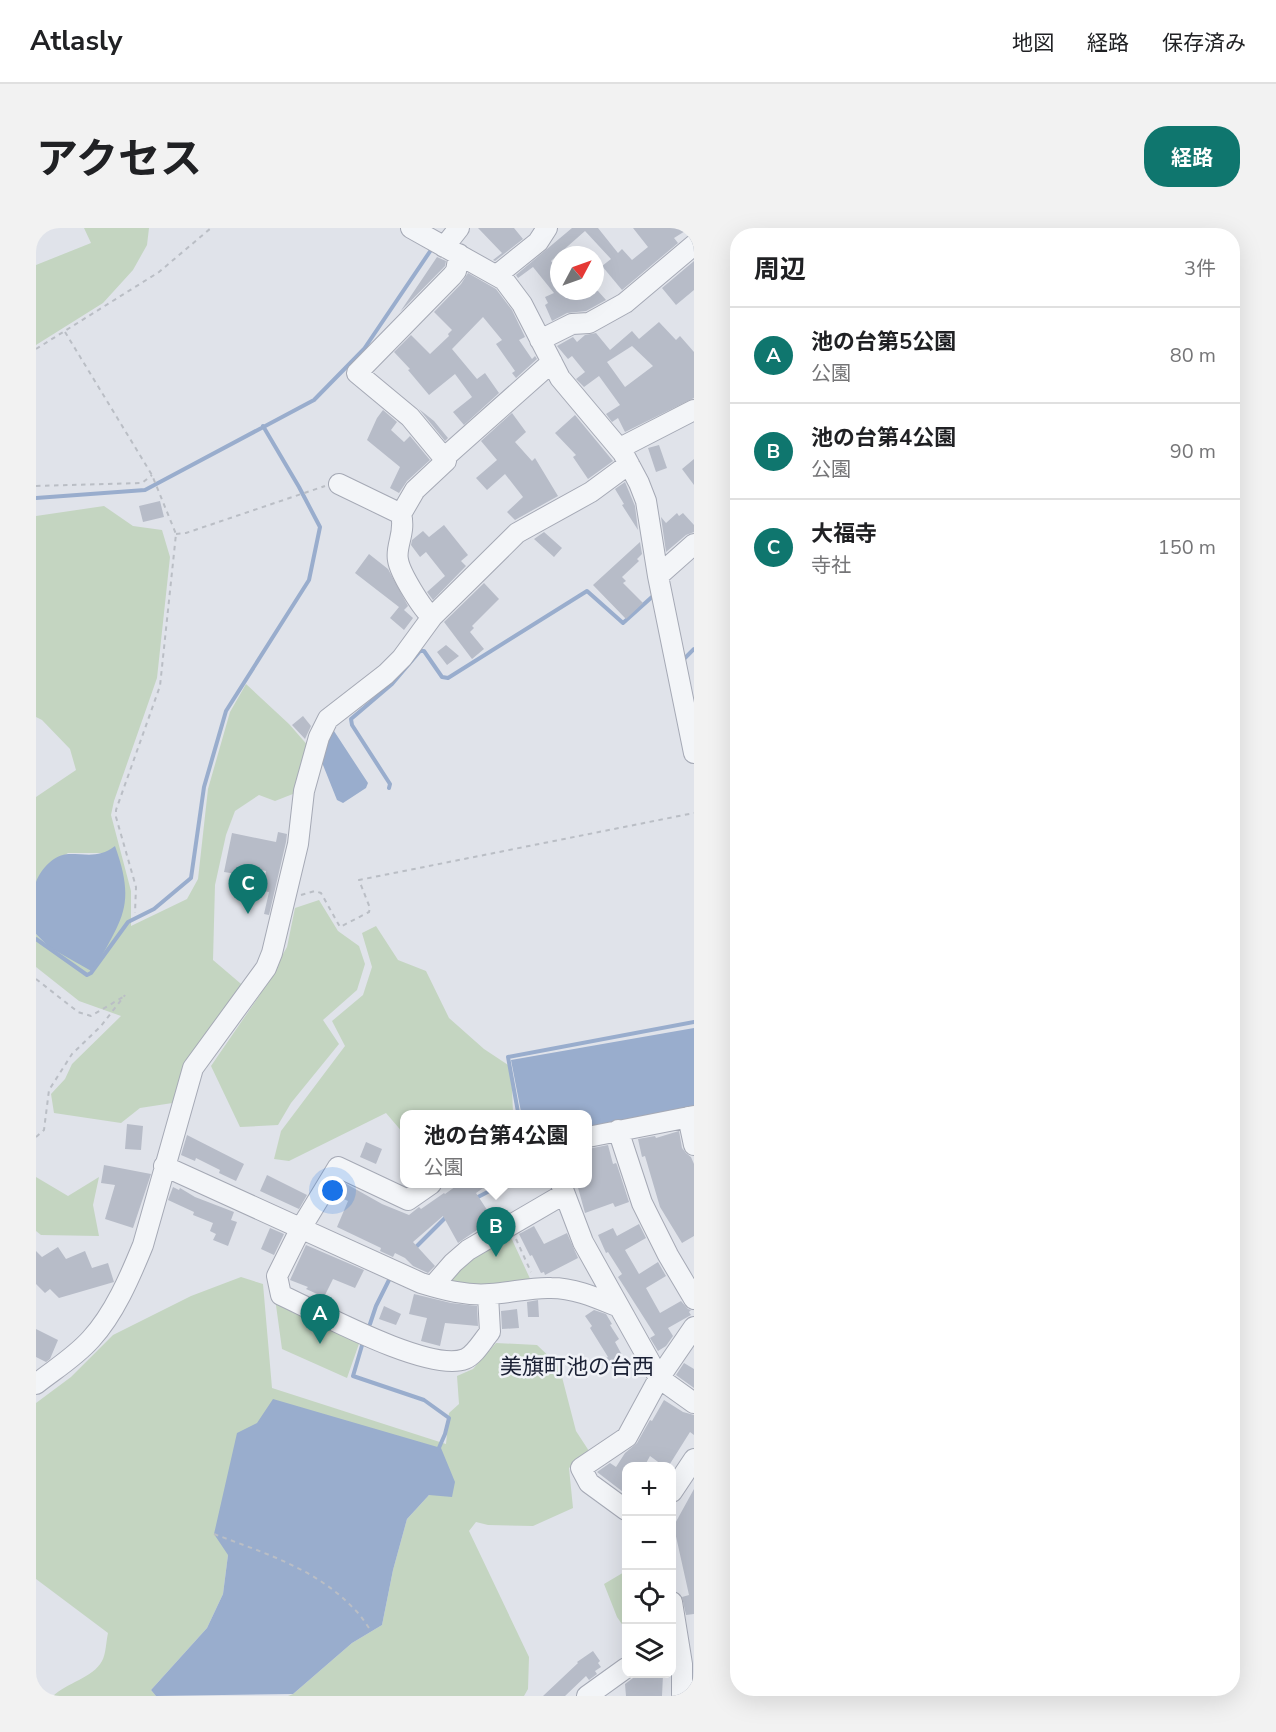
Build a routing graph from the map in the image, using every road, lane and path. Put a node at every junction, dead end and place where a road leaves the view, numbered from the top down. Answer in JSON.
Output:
{"nodes":[{"id":1,"x":211,"y":228,"type":"edge"},
{"id":2,"x":411,"y":228,"type":"edge"},
{"id":3,"x":459,"y":228,"type":"edge"},
{"id":4,"x":547,"y":228,"type":"edge"},
{"id":5,"x":684,"y":228,"type":"edge"},
{"id":6,"x":694,"y":243,"type":"edge"},
{"id":7,"x":444,"y":247,"type":"junction"},
{"id":8,"x":497,"y":274,"type":"junction"},
{"id":9,"x":65,"y":332,"type":"junction"},
{"id":10,"x":540,"y":340,"type":"junction"},
{"id":11,"x":36,"y":349,"type":"edge"},
{"id":12,"x":552,"y":362,"type":"junction"},
{"id":13,"x":694,"y":410,"type":"edge"},
{"id":14,"x":625,"y":456,"type":"junction"},
{"id":15,"x":444,"y":458,"type":"junction"},
{"id":16,"x":152,"y":475,"type":"junction"},
{"id":17,"x":339,"y":484,"type":"dead end"},
{"id":18,"x":36,"y":486,"type":"edge"},
{"id":19,"x":308,"y":492,"type":"dead end"},
{"id":20,"x":400,"y":514,"type":"junction"},
{"id":21,"x":176,"y":534,"type":"junction"},
{"id":22,"x":694,"y":544,"type":"edge"},
{"id":23,"x":658,"y":576,"type":"junction"},
{"id":24,"x":432,"y":617,"type":"junction"},
{"id":25,"x":694,"y":753,"type":"edge"},
{"id":26,"x":694,"y":813,"type":"edge"},
{"id":27,"x":284,"y":899,"type":"junction"},
{"id":28,"x":135,"y":913,"type":"dead end"},
{"id":29,"x":36,"y":979,"type":"edge"},
{"id":30,"x":691,"y":1116,"type":"edge"},
{"id":31,"x":618,"y":1130,"type":"junction"},
{"id":32,"x":592,"y":1136,"type":"edge"},
{"id":33,"x":36,"y":1137,"type":"edge"},
{"id":34,"x":694,"y":1145,"type":"edge"},
{"id":35,"x":164,"y":1166,"type":"junction"},
{"id":36,"x":425,"y":1188,"type":"edge"},
{"id":37,"x":562,"y":1189,"type":"edge"},
{"id":38,"x":509,"y":1225,"type":"junction"},
{"id":39,"x":301,"y":1228,"type":"junction"},
{"id":40,"x":433,"y":1286,"type":"junction"},
{"id":41,"x":538,"y":1289,"type":"junction"},
{"id":42,"x":488,"y":1294,"type":"junction"},
{"id":43,"x":694,"y":1299,"type":"edge"},
{"id":44,"x":619,"y":1307,"type":"junction"},
{"id":45,"x":694,"y":1327,"type":"edge"},
{"id":46,"x":659,"y":1378,"type":"junction"},
{"id":47,"x":36,"y":1384,"type":"edge"},
{"id":48,"x":694,"y":1403,"type":"edge"},
{"id":49,"x":694,"y":1459,"type":"edge"},
{"id":50,"x":676,"y":1486,"type":"edge"},
{"id":51,"x":622,"y":1506,"type":"edge"},
{"id":52,"x":214,"y":1534,"type":"dead end"},
{"id":53,"x":676,"y":1615,"type":"edge"},
{"id":54,"x":371,"y":1631,"type":"dead end"},
{"id":55,"x":681,"y":1631,"type":"edge"},
{"id":56,"x":616,"y":1681,"type":"edge"},
{"id":57,"x":587,"y":1696,"type":"edge"},
{"id":58,"x":682,"y":1696,"type":"edge"}],
"edges":[{"from":1,"to":9,"type":"path"},
{"from":2,"to":7,"type":"street"},
{"from":3,"to":7,"type":"street"},
{"from":4,"to":8,"type":"street"},
{"from":5,"to":6,"type":"street"},
{"from":6,"to":10,"type":"street"},
{"from":7,"to":8,"type":"street"},
{"from":7,"to":15,"type":"street"},
{"from":8,"to":10,"type":"street"},
{"from":9,"to":11,"type":"path"},
{"from":9,"to":16,"type":"path"},
{"from":10,"to":12,"type":"street"},
{"from":12,"to":14,"type":"street"},
{"from":12,"to":15,"type":"street"},
{"from":13,"to":14,"type":"street"},
{"from":14,"to":23,"type":"street"},
{"from":14,"to":24,"type":"street"},
{"from":15,"to":20,"type":"street"},
{"from":16,"to":18,"type":"path"},
{"from":16,"to":21,"type":"path"},
{"from":17,"to":20,"type":"street"},
{"from":19,"to":21,"type":"path"},
{"from":20,"to":24,"type":"street"},
{"from":21,"to":28,"type":"path"},
{"from":22,"to":23,"type":"street"},
{"from":23,"to":25,"type":"street"},
{"from":24,"to":27,"type":"street"},
{"from":26,"to":27,"type":"path"},
{"from":27,"to":35,"type":"street"},
{"from":29,"to":33,"type":"path"},
{"from":30,"to":31,"type":"street"},
{"from":30,"to":34,"type":"street"},
{"from":31,"to":32,"type":"street"},
{"from":31,"to":43,"type":"street"},
{"from":35,"to":39,"type":"street"},
{"from":35,"to":47,"type":"street"},
{"from":36,"to":39,"type":"street"},
{"from":37,"to":38,"type":"street"},
{"from":37,"to":44,"type":"street"},
{"from":38,"to":40,"type":"street"},
{"from":38,"to":41,"type":"path"},
{"from":39,"to":40,"type":"street"},
{"from":39,"to":42,"type":"street"},
{"from":40,"to":42,"type":"street"},
{"from":41,"to":42,"type":"street"},
{"from":41,"to":44,"type":"street"},
{"from":44,"to":46,"type":"street"},
{"from":45,"to":46,"type":"street"},
{"from":46,"to":48,"type":"street"},
{"from":46,"to":51,"type":"street"},
{"from":49,"to":50,"type":"street"},
{"from":52,"to":54,"type":"path"},
{"from":53,"to":55,"type":"street"},
{"from":55,"to":58,"type":"street"},
{"from":56,"to":57,"type":"street"}]}
